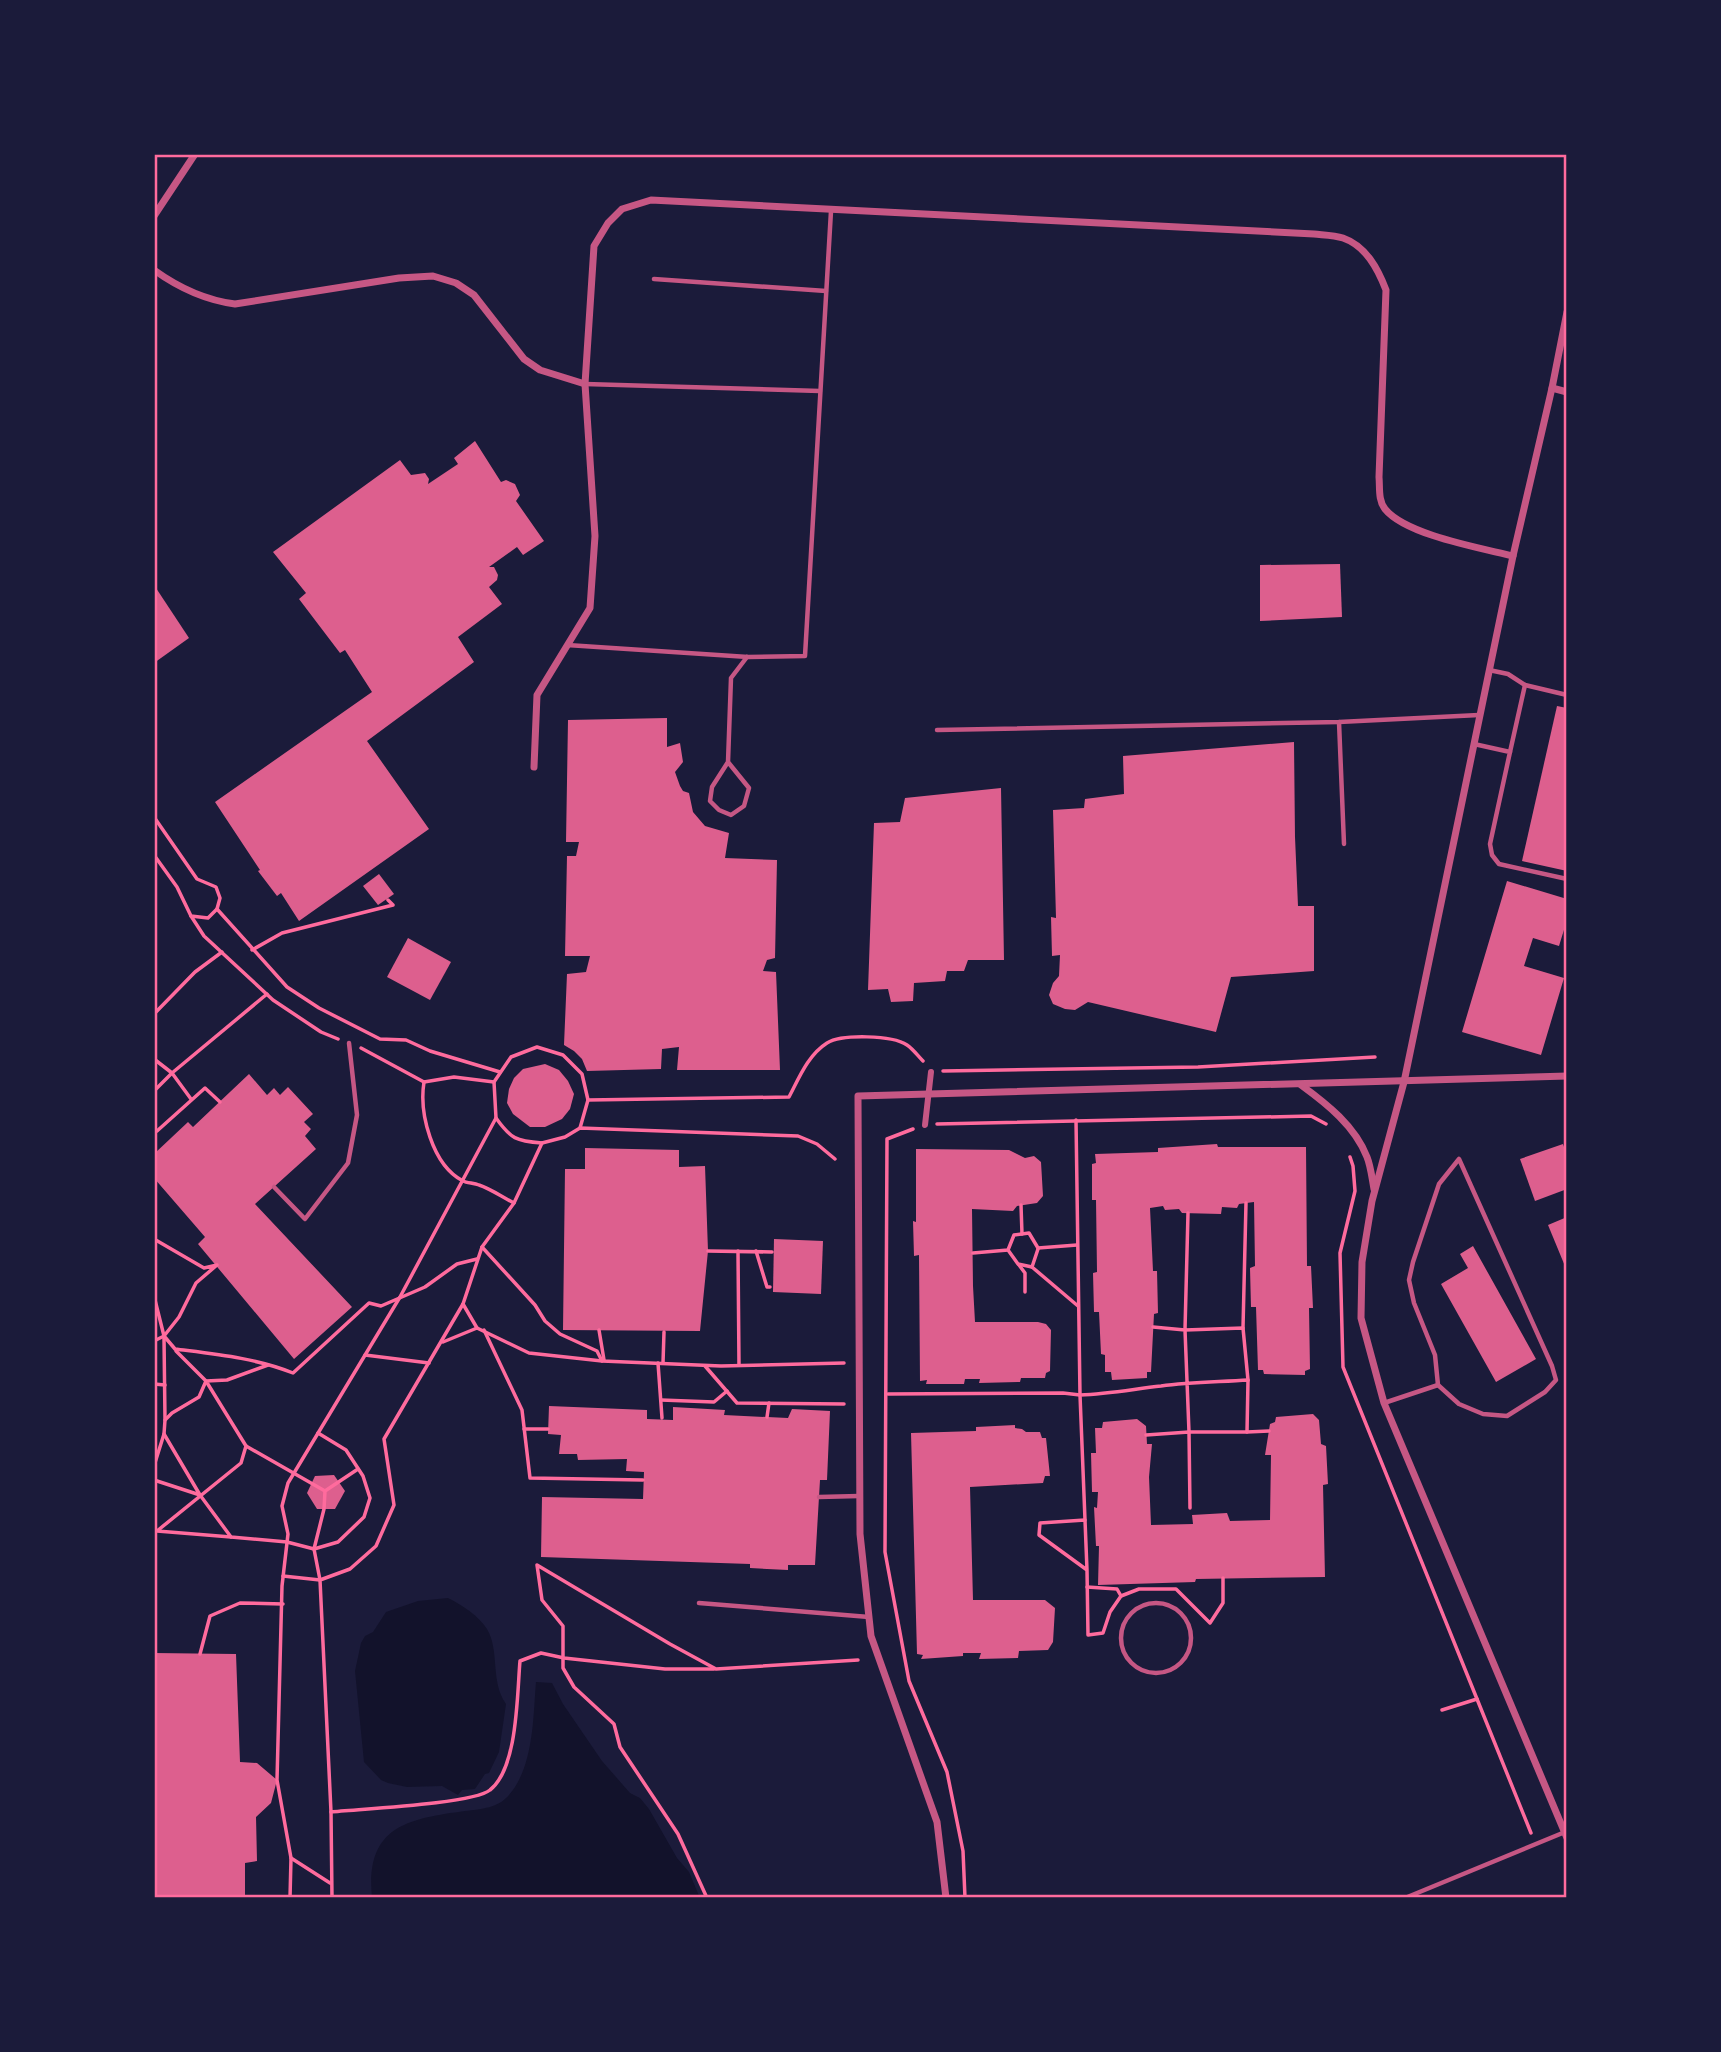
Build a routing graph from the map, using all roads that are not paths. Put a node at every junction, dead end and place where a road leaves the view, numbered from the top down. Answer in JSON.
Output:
{"nodes":[{"id":1,"x":195,"y":154,"type":"edge"},
{"id":2,"x":831,"y":211,"type":"junction"},
{"id":3,"x":154,"y":216,"type":"edge"},
{"id":4,"x":154,"y":270,"type":"edge"},
{"id":5,"x":654,"y":279,"type":"dead end"},
{"id":6,"x":826,"y":291,"type":"junction"},
{"id":7,"x":1567,"y":312,"type":"edge"},
{"id":8,"x":585,"y":384,"type":"junction"},
{"id":9,"x":1552,"y":388,"type":"junction"},
{"id":10,"x":820,"y":391,"type":"junction"},
{"id":11,"x":1567,"y":392,"type":"edge"},
{"id":12,"x":1513,"y":556,"type":"junction"},
{"id":13,"x":567,"y":645,"type":"junction"},
{"id":14,"x":748,"y":657,"type":"junction"},
{"id":15,"x":1489,"y":670,"type":"junction"},
{"id":16,"x":1525,"y":685,"type":"junction"},
{"id":17,"x":1567,"y":695,"type":"edge"},
{"id":18,"x":1480,"y":715,"type":"junction"},
{"id":19,"x":1339,"y":722,"type":"junction"},
{"id":20,"x":937,"y":730,"type":"dead end"},
{"id":21,"x":1474,"y":744,"type":"junction"},
{"id":22,"x":1510,"y":752,"type":"junction"},
{"id":23,"x":728,"y":762,"type":"junction"},
{"id":24,"x":534,"y":767,"type":"dead end"},
{"id":25,"x":1345,"y":844,"type":"dead end"},
{"id":26,"x":1567,"y":879,"type":"edge"},
{"id":27,"x":349,"y":1043,"type":"road end"},
{"id":28,"x":931,"y":1072,"type":"road end"},
{"id":29,"x":1567,"y":1076,"type":"edge"},
{"id":30,"x":1404,"y":1082,"type":"junction"},
{"id":31,"x":1301,"y":1084,"type":"junction"},
{"id":32,"x":929,"y":1094,"type":"junction"},
{"id":33,"x":925,"y":1125,"type":"road end"},
{"id":34,"x":274,"y":1187,"type":"dead end"},
{"id":35,"x":1375,"y":1191,"type":"junction"},
{"id":36,"x":1438,"y":1385,"type":"junction"},
{"id":37,"x":1384,"y":1403,"type":"junction"},
{"id":38,"x":860,"y":1496,"type":"junction"},
{"id":39,"x":819,"y":1497,"type":"dead end"},
{"id":40,"x":699,"y":1604,"type":"dead end"},
{"id":41,"x":869,"y":1617,"type":"junction"},
{"id":42,"x":1181,"y":1664,"type":"joint"},
{"id":43,"x":1566,"y":1833,"type":"edge"},
{"id":44,"x":946,"y":1898,"type":"edge"},
{"id":45,"x":1405,"y":1898,"type":"edge"}],
"edges":[{"from":1,"to":3,"type":"street"},
{"from":2,"to":6,"type":"lane"},
{"from":2,"to":8,"type":"street"},
{"from":2,"to":12,"type":"street"},
{"from":4,"to":8,"type":"street"},
{"from":5,"to":6,"type":"lane"},
{"from":6,"to":10,"type":"lane"},
{"from":7,"to":9,"type":"street"},
{"from":8,"to":10,"type":"lane"},
{"from":8,"to":13,"type":"street"},
{"from":9,"to":11,"type":"street"},
{"from":9,"to":12,"type":"street"},
{"from":10,"to":14,"type":"lane"},
{"from":12,"to":15,"type":"street"},
{"from":13,"to":14,"type":"lane"},
{"from":13,"to":24,"type":"street"},
{"from":14,"to":23,"type":"lane"},
{"from":15,"to":16,"type":"lane"},
{"from":15,"to":18,"type":"street"},
{"from":16,"to":17,"type":"lane"},
{"from":16,"to":22,"type":"lane"},
{"from":18,"to":19,"type":"lane"},
{"from":18,"to":21,"type":"street"},
{"from":19,"to":20,"type":"lane"},
{"from":19,"to":25,"type":"lane"},
{"from":21,"to":22,"type":"lane"},
{"from":21,"to":30,"type":"street"},
{"from":22,"to":26,"type":"lane"},
{"from":23,"to":23,"type":"lane"},
{"from":27,"to":34,"type":"lane"},
{"from":28,"to":32,"type":"street"},
{"from":29,"to":30,"type":"street"},
{"from":30,"to":31,"type":"street"},
{"from":30,"to":35,"type":"street"},
{"from":31,"to":32,"type":"street"},
{"from":31,"to":35,"type":"street"},
{"from":32,"to":33,"type":"street"},
{"from":32,"to":38,"type":"street"},
{"from":35,"to":37,"type":"street"},
{"from":36,"to":36,"type":"lane"},
{"from":36,"to":37,"type":"lane"},
{"from":37,"to":43,"type":"street"},
{"from":38,"to":39,"type":"lane"},
{"from":38,"to":41,"type":"street"},
{"from":40,"to":41,"type":"lane"},
{"from":41,"to":44,"type":"street"},
{"from":42,"to":42,"type":"lane"},
{"from":43,"to":45,"type":"lane"}]}
